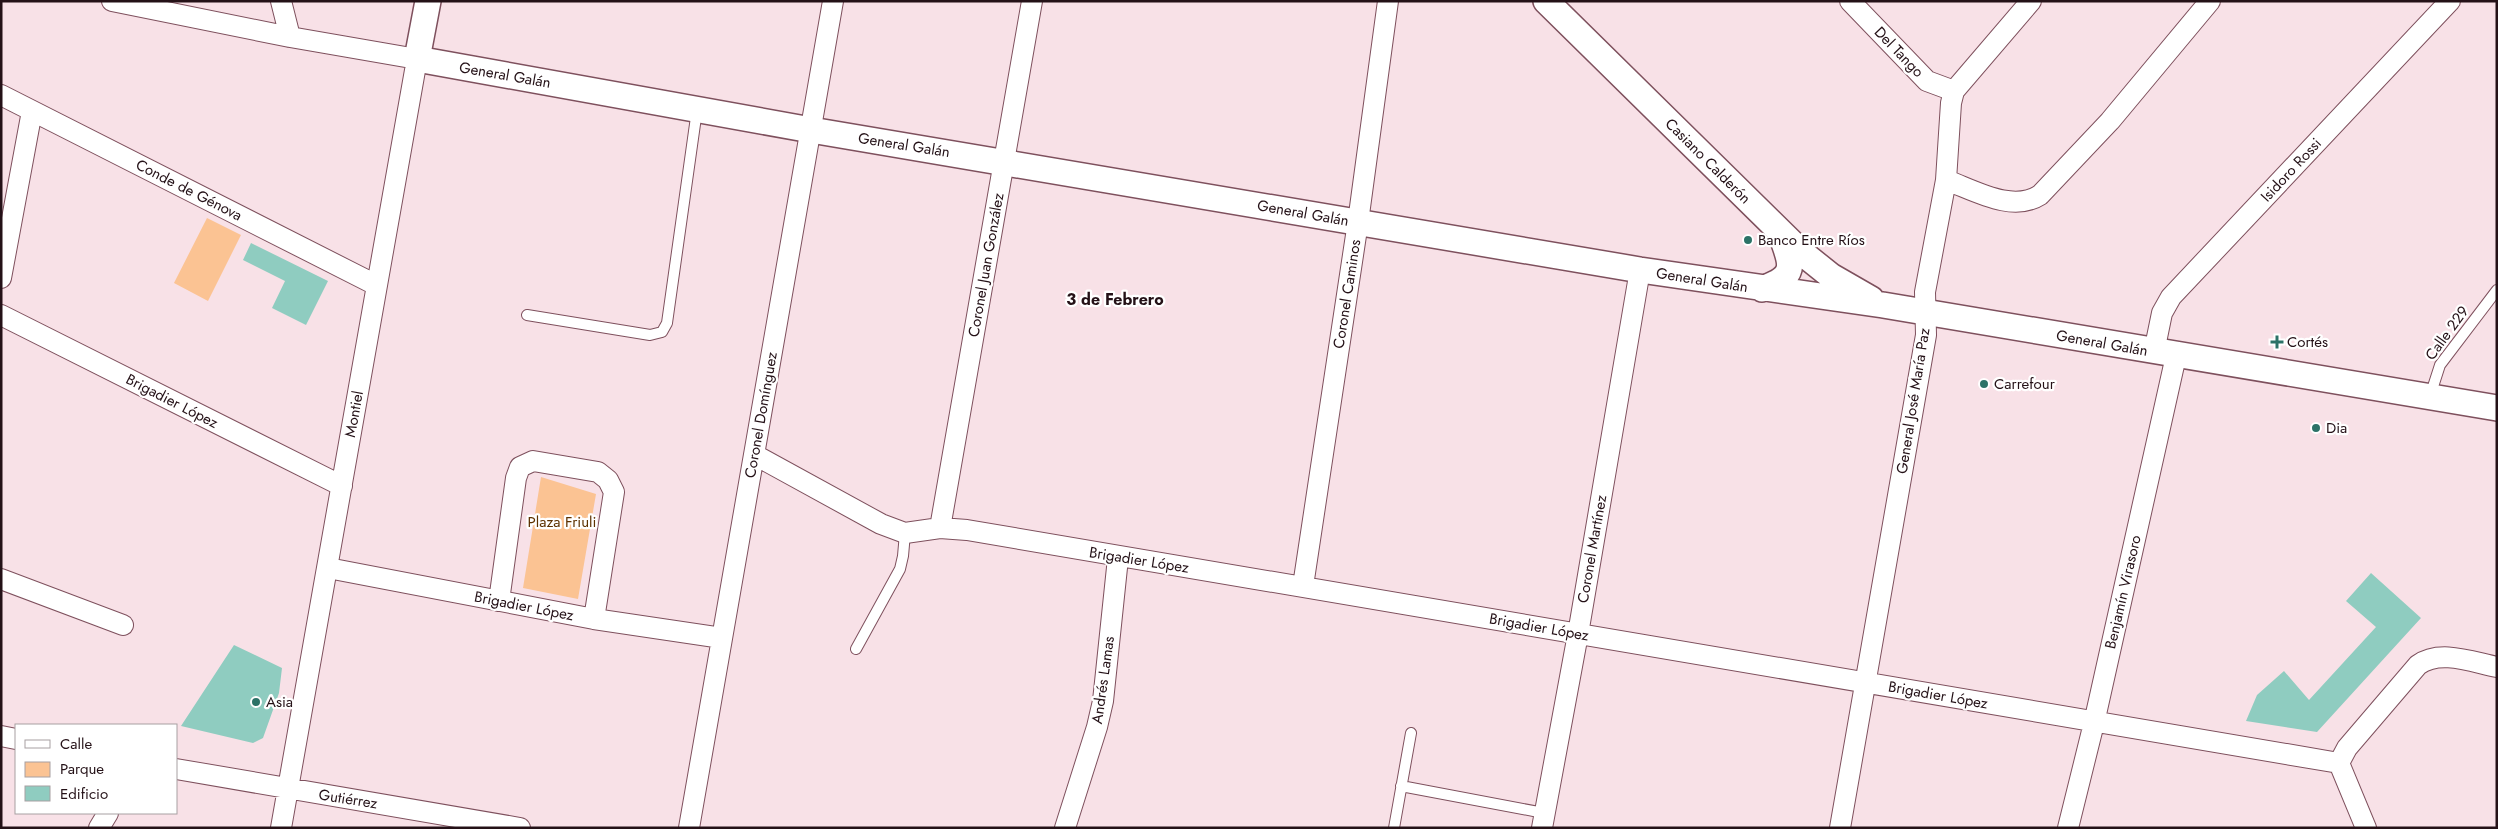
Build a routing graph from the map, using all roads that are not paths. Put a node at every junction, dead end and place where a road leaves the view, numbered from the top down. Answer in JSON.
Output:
{"nodes":[{"id":1,"x":112,"y":1,"type":"edge"},
{"id":2,"x":281,"y":1,"type":"edge"},
{"id":3,"x":428,"y":1,"type":"edge"},
{"id":4,"x":832,"y":1,"type":"edge"},
{"id":5,"x":1032,"y":1,"type":"edge"},
{"id":6,"x":1388,"y":1,"type":"edge"},
{"id":7,"x":1546,"y":1,"type":"edge"},
{"id":8,"x":1850,"y":1,"type":"edge"},
{"id":9,"x":2031,"y":1,"type":"edge"},
{"id":10,"x":2210,"y":1,"type":"edge"},
{"id":11,"x":2450,"y":1,"type":"edge"},
{"id":12,"x":290,"y":37,"type":"junction"},
{"id":13,"x":417,"y":59,"type":"junction"},
{"id":14,"x":1954,"y":91,"type":"junction"},
{"id":15,"x":1,"y":95,"type":"edge"},
{"id":16,"x":697,"y":110,"type":"junction"},
{"id":17,"x":32,"y":111,"type":"junction"},
{"id":18,"x":811,"y":130,"type":"junction"},
{"id":19,"x":1004,"y":161,"type":"junction"},
{"id":20,"x":1946,"y":180,"type":"junction"},
{"id":21,"x":1358,"y":222,"type":"junction"},
{"id":22,"x":1780,"y":232,"type":"junction"},
{"id":23,"x":1640,"y":270,"type":"junction"},
{"id":24,"x":1,"y":278,"type":"edge"},
{"id":25,"x":376,"y":285,"type":"junction"},
{"id":26,"x":1762,"y":289,"type":"junction"},
{"id":27,"x":2497,"y":290,"type":"edge"},
{"id":28,"x":1882,"y":305,"type":"junction"},
{"id":29,"x":1925,"y":314,"type":"junction"},
{"id":30,"x":1,"y":315,"type":"edge"},
{"id":31,"x":527,"y":315,"type":"dead end"},
{"id":32,"x":2165,"y":354,"type":"junction"},
{"id":33,"x":2429,"y":397,"type":"junction"},
{"id":34,"x":2497,"y":408,"type":"edge"},
{"id":35,"x":755,"y":455,"type":"junction"},
{"id":36,"x":342,"y":486,"type":"junction"},
{"id":37,"x":940,"y":528,"type":"junction"},
{"id":38,"x":904,"y":532,"type":"junction"},
{"id":39,"x":1118,"y":558,"type":"junction"},
{"id":40,"x":328,"y":568,"type":"junction"},
{"id":41,"x":1,"y":579,"type":"edge"},
{"id":42,"x":1303,"y":586,"type":"junction"},
{"id":43,"x":499,"y":601,"type":"junction"},
{"id":44,"x":594,"y":619,"type":"junction"},
{"id":45,"x":124,"y":625,"type":"dead end"},
{"id":46,"x":1578,"y":634,"type":"junction"},
{"id":47,"x":722,"y":638,"type":"junction"},
{"id":48,"x":856,"y":648,"type":"dead end"},
{"id":49,"x":2497,"y":667,"type":"edge"},
{"id":50,"x":1864,"y":682,"type":"junction"},
{"id":51,"x":2094,"y":723,"type":"junction"},
{"id":52,"x":1411,"y":733,"type":"dead end"},
{"id":53,"x":1,"y":736,"type":"edge"},
{"id":54,"x":15,"y":739,"type":"edge"},
{"id":55,"x":2339,"y":763,"type":"junction"},
{"id":56,"x":178,"y":768,"type":"edge"},
{"id":57,"x":1401,"y":786,"type":"junction"},
{"id":58,"x":288,"y":789,"type":"junction"},
{"id":59,"x":107,"y":814,"type":"edge"},
{"id":60,"x":1543,"y":820,"type":"edge"},
{"id":61,"x":99,"y":828,"type":"edge"},
{"id":62,"x":281,"y":828,"type":"edge"},
{"id":63,"x":520,"y":828,"type":"edge"},
{"id":64,"x":690,"y":828,"type":"edge"},
{"id":65,"x":1066,"y":828,"type":"edge"},
{"id":66,"x":1394,"y":828,"type":"edge"},
{"id":67,"x":1840,"y":828,"type":"edge"},
{"id":68,"x":2068,"y":828,"type":"edge"},
{"id":69,"x":2366,"y":828,"type":"edge"}],
"edges":[{"from":1,"to":12,"type":"street","name":"General Galán"},
{"from":2,"to":12,"type":"street"},
{"from":3,"to":13,"type":"street","name":"Montiel"},
{"from":4,"to":18,"type":"street","name":"Coronel Domínguez"},
{"from":5,"to":19,"type":"street","name":"Coronel Juan González"},
{"from":6,"to":21,"type":"street","name":"Coronel Caminos"},
{"from":7,"to":22,"type":"street","name":"Casiano Calderón"},
{"from":8,"to":14,"type":"street","name":"Del Tango"},
{"from":9,"to":14,"type":"street"},
{"from":10,"to":20,"type":"street"},
{"from":11,"to":32,"type":"street","name":"Isidoro Rossi"},
{"from":12,"to":13,"type":"street","name":"General Galán"},
{"from":13,"to":16,"type":"street","name":"General Galán"},
{"from":13,"to":25,"type":"street","name":"Montiel"},
{"from":14,"to":20,"type":"street","name":"General José María Paz"},
{"from":15,"to":17,"type":"street","name":"Conde de Génova"},
{"from":16,"to":18,"type":"street","name":"General Galán"},
{"from":16,"to":31,"type":"lane"},
{"from":17,"to":24,"type":"street"},
{"from":17,"to":25,"type":"street","name":"Conde de Génova"},
{"from":18,"to":19,"type":"street","name":"General Galán"},
{"from":18,"to":35,"type":"street","name":"Coronel Domínguez"},
{"from":19,"to":21,"type":"street","name":"General Galán"},
{"from":19,"to":37,"type":"street","name":"Coronel Juan González"},
{"from":20,"to":29,"type":"street","name":"General José María Paz"},
{"from":21,"to":23,"type":"street","name":"General Galán"},
{"from":21,"to":42,"type":"street","name":"Coronel Caminos"},
{"from":22,"to":26,"type":"street"},
{"from":22,"to":28,"type":"street","name":"Casiano Calderón"},
{"from":23,"to":26,"type":"street","name":"General Galán"},
{"from":23,"to":46,"type":"street","name":"Coronel Martínez"},
{"from":25,"to":36,"type":"street","name":"Montiel"},
{"from":26,"to":28,"type":"street","name":"General Galán"},
{"from":27,"to":33,"type":"lane","name":"Calle 229"},
{"from":28,"to":29,"type":"street","name":"General Galán"},
{"from":29,"to":32,"type":"street","name":"General Galán"},
{"from":29,"to":50,"type":"street","name":"General José María Paz"},
{"from":30,"to":36,"type":"street","name":"Brigadier López"},
{"from":32,"to":33,"type":"street","name":"General Galán"},
{"from":32,"to":51,"type":"street","name":"Benjamín Virasoro"},
{"from":33,"to":34,"type":"street","name":"General Galán"},
{"from":35,"to":38,"type":"street","name":"Brigadier López"},
{"from":35,"to":47,"type":"street","name":"Coronel Domínguez"},
{"from":36,"to":40,"type":"street","name":"Montiel"},
{"from":37,"to":38,"type":"street","name":"Brigadier López"},
{"from":37,"to":39,"type":"street","name":"Brigadier López"},
{"from":38,"to":48,"type":"lane"},
{"from":39,"to":42,"type":"street","name":"Brigadier López"},
{"from":39,"to":65,"type":"street","name":"Andrés Lamas"},
{"from":40,"to":43,"type":"street","name":"Brigadier López"},
{"from":40,"to":58,"type":"street","name":"Montiel"},
{"from":41,"to":45,"type":"street"},
{"from":42,"to":46,"type":"street","name":"Brigadier López"},
{"from":43,"to":44,"type":"street","name":"Brigadier López"},
{"from":43,"to":44,"type":"street"},
{"from":44,"to":47,"type":"street","name":"Brigadier López"},
{"from":46,"to":50,"type":"street","name":"Brigadier López"},
{"from":46,"to":60,"type":"street","name":"Coronel Martínez"},
{"from":47,"to":64,"type":"street","name":"Coronel Domínguez"},
{"from":49,"to":55,"type":"street"},
{"from":50,"to":51,"type":"street","name":"Brigadier López"},
{"from":50,"to":67,"type":"street","name":"General José María Paz"},
{"from":51,"to":55,"type":"street","name":"Brigadier López"},
{"from":51,"to":68,"type":"street","name":"Benjamín Virasoro"},
{"from":52,"to":57,"type":"lane"},
{"from":53,"to":54,"type":"street"},
{"from":55,"to":69,"type":"street"},
{"from":56,"to":58,"type":"street","name":"Gutiérrez"},
{"from":57,"to":60,"type":"lane"},
{"from":57,"to":66,"type":"lane"},
{"from":58,"to":62,"type":"street","name":"Montiel"},
{"from":58,"to":63,"type":"street","name":"Gutiérrez"},
{"from":59,"to":61,"type":"street"}]}
